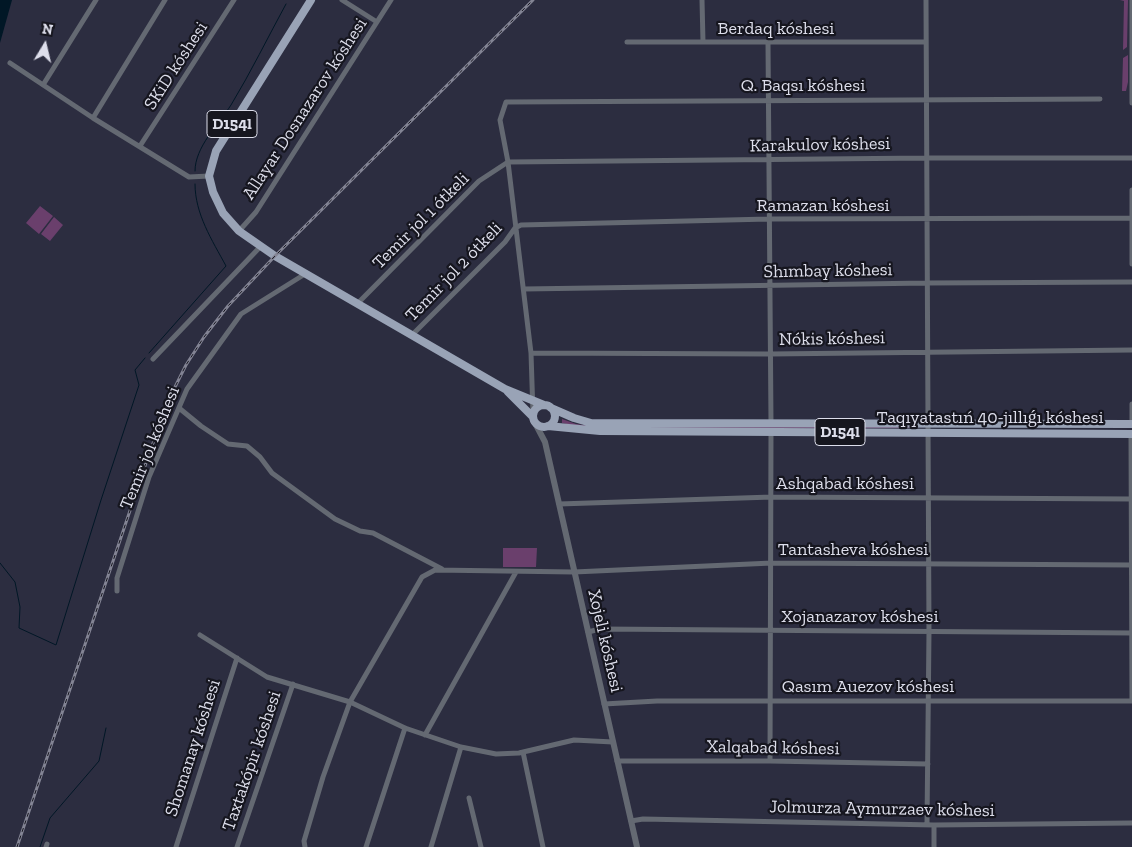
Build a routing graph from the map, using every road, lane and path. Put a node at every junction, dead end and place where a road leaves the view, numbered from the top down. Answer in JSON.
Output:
{"nodes":[{"id":1,"x":96,"y":0,"type":"edge"},
{"id":2,"x":165,"y":0,"type":"edge"},
{"id":3,"x":234,"y":0,"type":"edge"},
{"id":4,"x":312,"y":0,"type":"edge"},
{"id":5,"x":342,"y":0,"type":"edge"},
{"id":6,"x":391,"y":0,"type":"edge"},
{"id":7,"x":702,"y":0,"type":"edge"},
{"id":8,"x":926,"y":0,"type":"edge"},
{"id":9,"x":1132,"y":0,"type":"edge"},
{"id":10,"x":377,"y":22,"type":"junction"},
{"id":11,"x":627,"y":42,"type":"dead end"},
{"id":12,"x":703,"y":42,"type":"junction"},
{"id":13,"x":925,"y":42,"type":"junction"},
{"id":14,"x":768,"y":43,"type":"junction"},
{"id":15,"x":10,"y":63,"type":"dead end"},
{"id":16,"x":43,"y":85,"type":"junction"},
{"id":17,"x":925,"y":99,"type":"junction"},
{"id":18,"x":1100,"y":99,"type":"dead end"},
{"id":19,"x":768,"y":100,"type":"junction"},
{"id":20,"x":1132,"y":103,"type":"edge"},
{"id":21,"x":93,"y":118,"type":"junction"},
{"id":22,"x":140,"y":146,"type":"junction"},
{"id":23,"x":927,"y":158,"type":"junction"},
{"id":24,"x":1132,"y":158,"type":"edge"},
{"id":25,"x":769,"y":160,"type":"junction"},
{"id":26,"x":508,"y":162,"type":"junction"},
{"id":27,"x":209,"y":176,"type":"junction"},
{"id":28,"x":1132,"y":190,"type":"edge"},
{"id":29,"x":1132,"y":218,"type":"edge"},
{"id":30,"x":769,"y":219,"type":"junction"},
{"id":31,"x":928,"y":220,"type":"junction"},
{"id":32,"x":516,"y":228,"type":"junction"},
{"id":33,"x":239,"y":231,"type":"junction"},
{"id":34,"x":261,"y":246,"type":"junction"},
{"id":35,"x":1132,"y":264,"type":"edge"},
{"id":36,"x":305,"y":274,"type":"junction"},
{"id":37,"x":1132,"y":282,"type":"edge"},
{"id":38,"x":927,"y":283,"type":"junction"},
{"id":39,"x":770,"y":285,"type":"junction"},
{"id":40,"x":524,"y":289,"type":"junction"},
{"id":41,"x":357,"y":304,"type":"junction"},
{"id":42,"x":412,"y":335,"type":"junction"},
{"id":43,"x":1132,"y":350,"type":"edge"},
{"id":44,"x":927,"y":352,"type":"junction"},
{"id":45,"x":532,"y":353,"type":"junction"},
{"id":46,"x":770,"y":354,"type":"junction"},
{"id":47,"x":153,"y":359,"type":"dead end"},
{"id":48,"x":505,"y":388,"type":"junction"},
{"id":49,"x":533,"y":400,"type":"junction"},
{"id":50,"x":1132,"y":404,"type":"edge"},
{"id":51,"x":547,"y":407,"type":"junction"},
{"id":52,"x":179,"y":408,"type":"junction"},
{"id":53,"x":534,"y":418,"type":"junction"},
{"id":54,"x":771,"y":422,"type":"junction"},
{"id":55,"x":928,"y":422,"type":"junction"},
{"id":56,"x":1132,"y":424,"type":"edge"},
{"id":57,"x":548,"y":426,"type":"junction"},
{"id":58,"x":771,"y":431,"type":"junction"},
{"id":59,"x":928,"y":432,"type":"junction"},
{"id":60,"x":1132,"y":434,"type":"edge"},
{"id":61,"x":545,"y":442,"type":"junction"},
{"id":62,"x":772,"y":497,"type":"junction"},
{"id":63,"x":928,"y":499,"type":"junction"},
{"id":64,"x":1132,"y":499,"type":"edge"},
{"id":65,"x":558,"y":504,"type":"junction"},
{"id":66,"x":772,"y":563,"type":"junction"},
{"id":67,"x":928,"y":563,"type":"junction"},
{"id":68,"x":1132,"y":565,"type":"edge"},
{"id":69,"x":445,"y":570,"type":"junction"},
{"id":70,"x":516,"y":572,"type":"junction"},
{"id":71,"x":574,"y":572,"type":"junction"},
{"id":72,"x":117,"y":591,"type":"dead end"},
{"id":73,"x":771,"y":630,"type":"junction"},
{"id":74,"x":929,"y":631,"type":"junction"},
{"id":75,"x":588,"y":632,"type":"junction"},
{"id":76,"x":1132,"y":633,"type":"edge"},
{"id":77,"x":200,"y":635,"type":"dead end"},
{"id":78,"x":237,"y":658,"type":"junction"},
{"id":79,"x":293,"y":684,"type":"junction"},
{"id":80,"x":769,"y":701,"type":"junction"},
{"id":81,"x":928,"y":701,"type":"junction"},
{"id":82,"x":1132,"y":701,"type":"edge"},
{"id":83,"x":350,"y":702,"type":"junction"},
{"id":84,"x":604,"y":704,"type":"junction"},
{"id":85,"x":405,"y":728,"type":"junction"},
{"id":86,"x":425,"y":735,"type":"junction"},
{"id":87,"x":613,"y":742,"type":"junction"},
{"id":88,"x":461,"y":747,"type":"junction"},
{"id":89,"x":523,"y":752,"type":"junction"},
{"id":90,"x":617,"y":761,"type":"junction"},
{"id":91,"x":770,"y":761,"type":"junction"},
{"id":92,"x":928,"y":764,"type":"junction"},
{"id":93,"x":469,"y":798,"type":"dead end"},
{"id":94,"x":631,"y":821,"type":"junction"},
{"id":95,"x":1132,"y":823,"type":"edge"},
{"id":96,"x":927,"y":824,"type":"junction"},
{"id":97,"x":934,"y":824,"type":"junction"},
{"id":98,"x":304,"y":844,"type":"edge"},
{"id":99,"x":176,"y":847,"type":"edge"},
{"id":100,"x":237,"y":847,"type":"edge"},
{"id":101,"x":366,"y":847,"type":"edge"},
{"id":102,"x":431,"y":847,"type":"edge"},
{"id":103,"x":481,"y":847,"type":"edge"},
{"id":104,"x":543,"y":847,"type":"edge"},
{"id":105,"x":637,"y":847,"type":"edge"},
{"id":106,"x":934,"y":847,"type":"edge"}],
"edges":[{"from":1,"to":16,"type":"street"},
{"from":2,"to":21,"type":"street"},
{"from":3,"to":22,"type":"street","name":"SKiD kóshesi"},
{"from":4,"to":27,"type":"main road","number":"D154l"},
{"from":5,"to":10,"type":"street"},
{"from":6,"to":10,"type":"street","name":"Allayar Dosnazarov kóshesi"},
{"from":7,"to":12,"type":"street"},
{"from":8,"to":13,"type":"street"},
{"from":9,"to":20,"type":"street"},
{"from":10,"to":33,"type":"street","name":"Allayar Dosnazarov kóshesi"},
{"from":11,"to":12,"type":"street","name":"Berdaq kóshesi"},
{"from":12,"to":14,"type":"street","name":"Berdaq kóshesi"},
{"from":13,"to":14,"type":"street","name":"Berdaq kóshesi"},
{"from":13,"to":17,"type":"street"},
{"from":14,"to":19,"type":"street"},
{"from":15,"to":16,"type":"street"},
{"from":16,"to":21,"type":"street"},
{"from":17,"to":18,"type":"street","name":"Q. Baqsı kóshesi"},
{"from":17,"to":19,"type":"street","name":"Q. Baqsı kóshesi"},
{"from":17,"to":23,"type":"street"},
{"from":19,"to":25,"type":"street"},
{"from":19,"to":26,"type":"street","name":"Q. Baqsı kóshesi"},
{"from":21,"to":22,"type":"street"},
{"from":22,"to":27,"type":"street"},
{"from":23,"to":24,"type":"street","name":"Karakulov kóshesi"},
{"from":23,"to":25,"type":"street","name":"Karakulov kóshesi"},
{"from":23,"to":31,"type":"street"},
{"from":25,"to":26,"type":"street","name":"Karakulov kóshesi"},
{"from":25,"to":30,"type":"street"},
{"from":26,"to":32,"type":"street"},
{"from":26,"to":41,"type":"street","name":"Temir jol 1 ótkeli"},
{"from":27,"to":33,"type":"main road","number":"D154l"},
{"from":28,"to":29,"type":"street"},
{"from":29,"to":31,"type":"street","name":"Ramazan kóshesi"},
{"from":29,"to":35,"type":"street"},
{"from":30,"to":31,"type":"street","name":"Ramazan kóshesi"},
{"from":30,"to":32,"type":"street","name":"Ramazan kóshesi"},
{"from":30,"to":39,"type":"street"},
{"from":31,"to":38,"type":"street"},
{"from":32,"to":40,"type":"street"},
{"from":32,"to":42,"type":"street","name":"Temir jol 2 ótkeli"},
{"from":33,"to":34,"type":"main road","number":"D154l"},
{"from":34,"to":36,"type":"main road","number":"D154l"},
{"from":34,"to":47,"type":"street"},
{"from":36,"to":41,"type":"main road","number":"D154l"},
{"from":36,"to":52,"type":"street","name":"Temir jol kóshesi"},
{"from":37,"to":38,"type":"street","name":"Shımbay kóshesi"},
{"from":38,"to":39,"type":"street","name":"Shımbay kóshesi"},
{"from":38,"to":44,"type":"street"},
{"from":39,"to":40,"type":"street","name":"Shımbay kóshesi"},
{"from":39,"to":46,"type":"street"},
{"from":40,"to":45,"type":"street"},
{"from":41,"to":42,"type":"main road","number":"D154l"},
{"from":42,"to":48,"type":"main road","number":"D154l"},
{"from":43,"to":44,"type":"street","name":"Nókis kóshesi"},
{"from":44,"to":46,"type":"street","name":"Nókis kóshesi"},
{"from":44,"to":55,"type":"street"},
{"from":45,"to":46,"type":"street","name":"Nókis kóshesi"},
{"from":45,"to":49,"type":"street"},
{"from":46,"to":54,"type":"street"},
{"from":48,"to":49,"type":"main road","number":"D154l"},
{"from":48,"to":53,"type":"main road","number":"D154l"},
{"from":49,"to":51,"type":"main road","number":"D154l"},
{"from":49,"to":53,"type":"street"},
{"from":50,"to":56,"type":"street"},
{"from":51,"to":53,"type":"main road"},
{"from":51,"to":54,"type":"main road","name":"Taqıyatastıń 40-jıllıǵı kóshesi","number":"D154l"},
{"from":51,"to":57,"type":"main road"},
{"from":52,"to":69,"type":"street"},
{"from":52,"to":72,"type":"street","name":"Temir jol kóshesi"},
{"from":53,"to":57,"type":"main road","number":"D154l"},
{"from":53,"to":61,"type":"street"},
{"from":54,"to":55,"type":"main road","name":"Taqıyatastıń 40-jıllıǵı kóshesi","number":"D154l"},
{"from":55,"to":56,"type":"main road","name":"Taqıyatastıń 40-jıllıǵı kóshesi","number":"D154l"},
{"from":55,"to":59,"type":"street"},
{"from":57,"to":58,"type":"main road","name":"Taqıyatastıń 40-jıllıǵı kóshesi","number":"D154l"},
{"from":57,"to":61,"type":"street"},
{"from":58,"to":59,"type":"main road","name":"Taqıyatastıń 40-jıllıǵı kóshesi","number":"D154l"},
{"from":58,"to":62,"type":"street"},
{"from":59,"to":60,"type":"main road","name":"Taqıyatastıń 40-jıllıǵı kóshesi","number":"D154l"},
{"from":59,"to":63,"type":"street"},
{"from":60,"to":64,"type":"street"},
{"from":61,"to":65,"type":"street","name":"Xojeli kóshesi"},
{"from":62,"to":63,"type":"street","name":"Ashqabad kóshesi"},
{"from":62,"to":65,"type":"street","name":"Ashqabad kóshesi"},
{"from":62,"to":66,"type":"street"},
{"from":63,"to":64,"type":"street","name":"Ashqabad kóshesi"},
{"from":63,"to":67,"type":"street"},
{"from":64,"to":68,"type":"street"},
{"from":65,"to":71,"type":"street","name":"Xojeli kóshesi"},
{"from":66,"to":67,"type":"street","name":"Tantasheva kóshesi"},
{"from":66,"to":71,"type":"street","name":"Tantasheva kóshesi"},
{"from":66,"to":73,"type":"street"},
{"from":67,"to":68,"type":"street","name":"Tantasheva kóshesi"},
{"from":67,"to":74,"type":"street"},
{"from":68,"to":76,"type":"street"},
{"from":69,"to":70,"type":"street","name":"Tantasheva kóshesi"},
{"from":69,"to":83,"type":"street"},
{"from":70,"to":71,"type":"street","name":"Tantasheva kóshesi"},
{"from":70,"to":86,"type":"street"},
{"from":71,"to":75,"type":"street","name":"Xojeli kóshesi"},
{"from":73,"to":74,"type":"street","name":"Xojanazarov kóshesi"},
{"from":73,"to":75,"type":"street","name":"Xojanazarov kóshesi"},
{"from":73,"to":80,"type":"street"},
{"from":74,"to":76,"type":"street","name":"Xojanazarov kóshesi"},
{"from":74,"to":81,"type":"street"},
{"from":75,"to":84,"type":"street","name":"Xojeli kóshesi"},
{"from":76,"to":82,"type":"street"},
{"from":77,"to":78,"type":"street"},
{"from":78,"to":79,"type":"street"},
{"from":78,"to":99,"type":"street","name":"Shomanay kóshesi"},
{"from":79,"to":83,"type":"street"},
{"from":79,"to":100,"type":"street","name":"Taxtakópir kóshesi"},
{"from":80,"to":81,"type":"street","name":"Qasım Auezov kóshesi"},
{"from":80,"to":84,"type":"street","name":"Qasım Auezov kóshesi"},
{"from":80,"to":91,"type":"street"},
{"from":81,"to":82,"type":"street","name":"Qasım Auezov kóshesi"},
{"from":81,"to":92,"type":"street"},
{"from":83,"to":85,"type":"street"},
{"from":83,"to":98,"type":"street"},
{"from":84,"to":87,"type":"street","name":"Xojeli kóshesi"},
{"from":85,"to":86,"type":"street"},
{"from":85,"to":101,"type":"street"},
{"from":86,"to":88,"type":"street"},
{"from":87,"to":89,"type":"street"},
{"from":87,"to":90,"type":"street","name":"Xojeli kóshesi"},
{"from":88,"to":89,"type":"street"},
{"from":88,"to":102,"type":"street"},
{"from":89,"to":104,"type":"street"},
{"from":90,"to":91,"type":"street","name":"Xalqabad kóshesi"},
{"from":90,"to":94,"type":"street","name":"Xojeli kóshesi"},
{"from":91,"to":92,"type":"street","name":"Xalqabad kóshesi"},
{"from":92,"to":96,"type":"street"},
{"from":93,"to":103,"type":"street"},
{"from":94,"to":96,"type":"street","name":"Jolmurza Aymurzaev kóshesi"},
{"from":94,"to":105,"type":"street","name":"Xojeli kóshesi"},
{"from":95,"to":97,"type":"street","name":"Jolmurza Aymurzaev kóshesi"},
{"from":96,"to":97,"type":"street","name":"Jolmurza Aymurzaev kóshesi"},
{"from":97,"to":106,"type":"street"}]}
